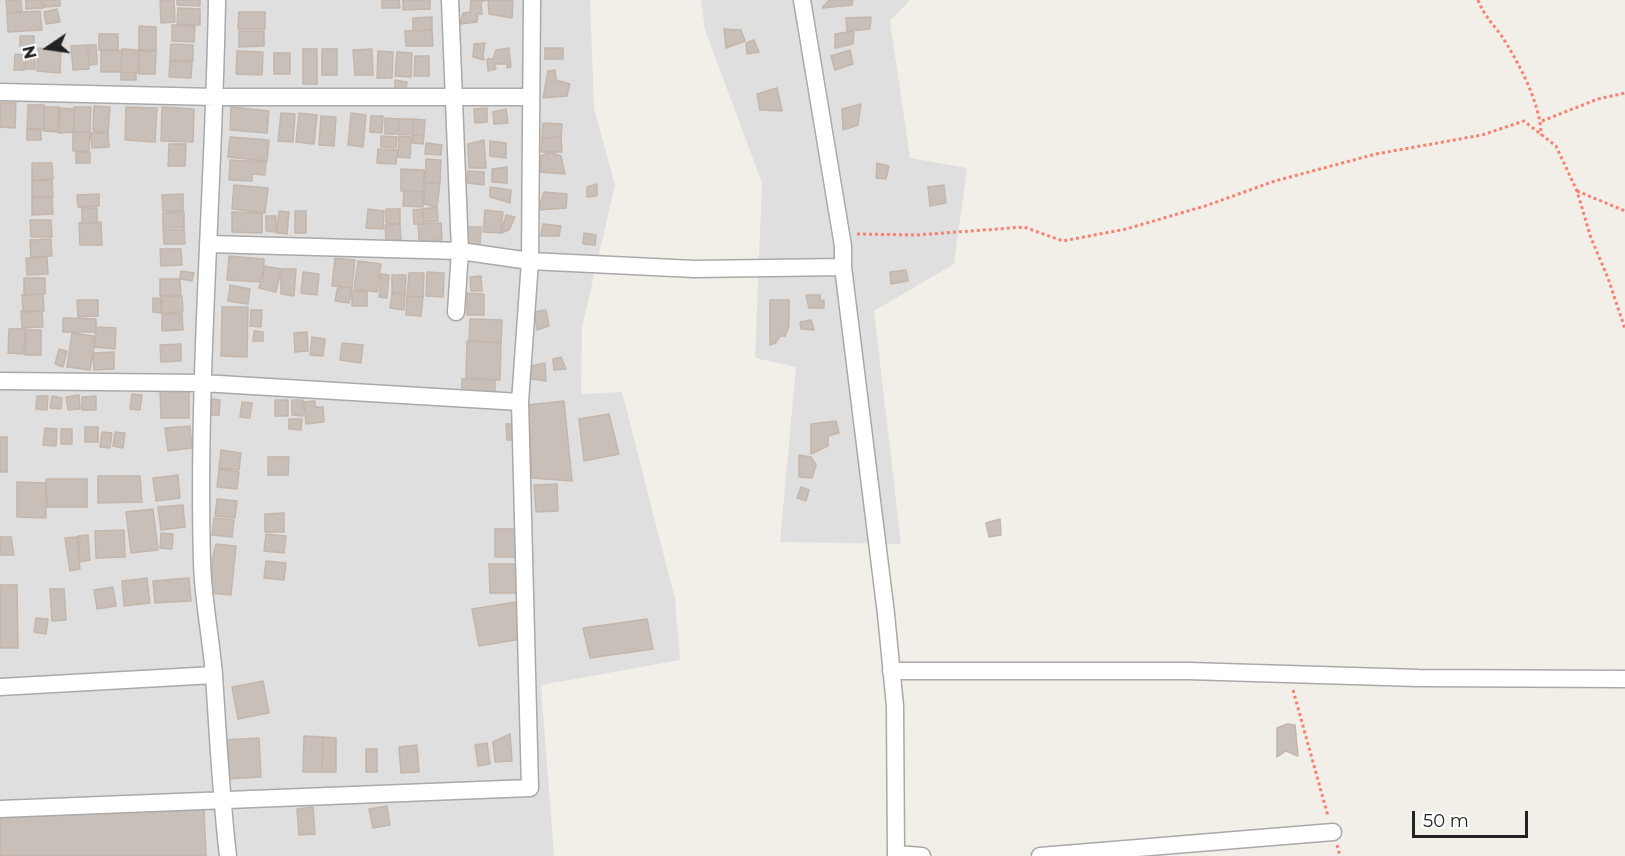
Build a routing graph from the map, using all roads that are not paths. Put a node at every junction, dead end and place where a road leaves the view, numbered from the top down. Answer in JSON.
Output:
{"nodes":[{"id":1,"x":217,"y":0,"type":"edge"},
{"id":2,"x":450,"y":0,"type":"edge"},
{"id":3,"x":532,"y":0,"type":"edge"},
{"id":4,"x":802,"y":0,"type":"edge"},
{"id":5,"x":0,"y":92,"type":"edge"},
{"id":6,"x":216,"y":97,"type":"junction"},
{"id":7,"x":454,"y":97,"type":"junction"},
{"id":8,"x":530,"y":97,"type":"junction"},
{"id":9,"x":209,"y":244,"type":"junction"},
{"id":10,"x":460,"y":251,"type":"junction"},
{"id":11,"x":530,"y":261,"type":"junction"},
{"id":12,"x":843,"y":267,"type":"junction"},
{"id":13,"x":456,"y":312,"type":"dead end"},
{"id":14,"x":0,"y":381,"type":"edge"},
{"id":15,"x":202,"y":383,"type":"junction"},
{"id":16,"x":520,"y":402,"type":"junction"},
{"id":17,"x":891,"y":671,"type":"junction"},
{"id":18,"x":213,"y":675,"type":"junction"},
{"id":19,"x":1625,"y":679,"type":"edge"},
{"id":20,"x":0,"y":687,"type":"edge"},
{"id":21,"x":222,"y":799,"type":"junction"},
{"id":22,"x":0,"y":808,"type":"edge"},
{"id":23,"x":1333,"y":832,"type":"road end"},
{"id":24,"x":896,"y":855,"type":"edge"},
{"id":25,"x":228,"y":856,"type":"edge"},
{"id":26,"x":922,"y":856,"type":"edge"},
{"id":27,"x":1040,"y":856,"type":"edge"}],
"edges":[{"from":1,"to":6,"type":"street"},
{"from":2,"to":7,"type":"street"},
{"from":3,"to":8,"type":"street"},
{"from":4,"to":12,"type":"street"},
{"from":5,"to":6,"type":"street"},
{"from":6,"to":7,"type":"street"},
{"from":6,"to":9,"type":"street"},
{"from":7,"to":8,"type":"street"},
{"from":7,"to":10,"type":"street"},
{"from":8,"to":11,"type":"street"},
{"from":9,"to":10,"type":"street"},
{"from":9,"to":15,"type":"street"},
{"from":10,"to":11,"type":"street"},
{"from":10,"to":13,"type":"street"},
{"from":11,"to":12,"type":"street"},
{"from":11,"to":16,"type":"street"},
{"from":12,"to":17,"type":"street"},
{"from":14,"to":15,"type":"street"},
{"from":15,"to":16,"type":"street"},
{"from":15,"to":18,"type":"street"},
{"from":16,"to":21,"type":"street"},
{"from":17,"to":19,"type":"street"},
{"from":17,"to":24,"type":"street"},
{"from":18,"to":20,"type":"street"},
{"from":18,"to":21,"type":"street"},
{"from":21,"to":22,"type":"street"},
{"from":21,"to":25,"type":"street"},
{"from":23,"to":27,"type":"street"},
{"from":24,"to":26,"type":"street"}]}
